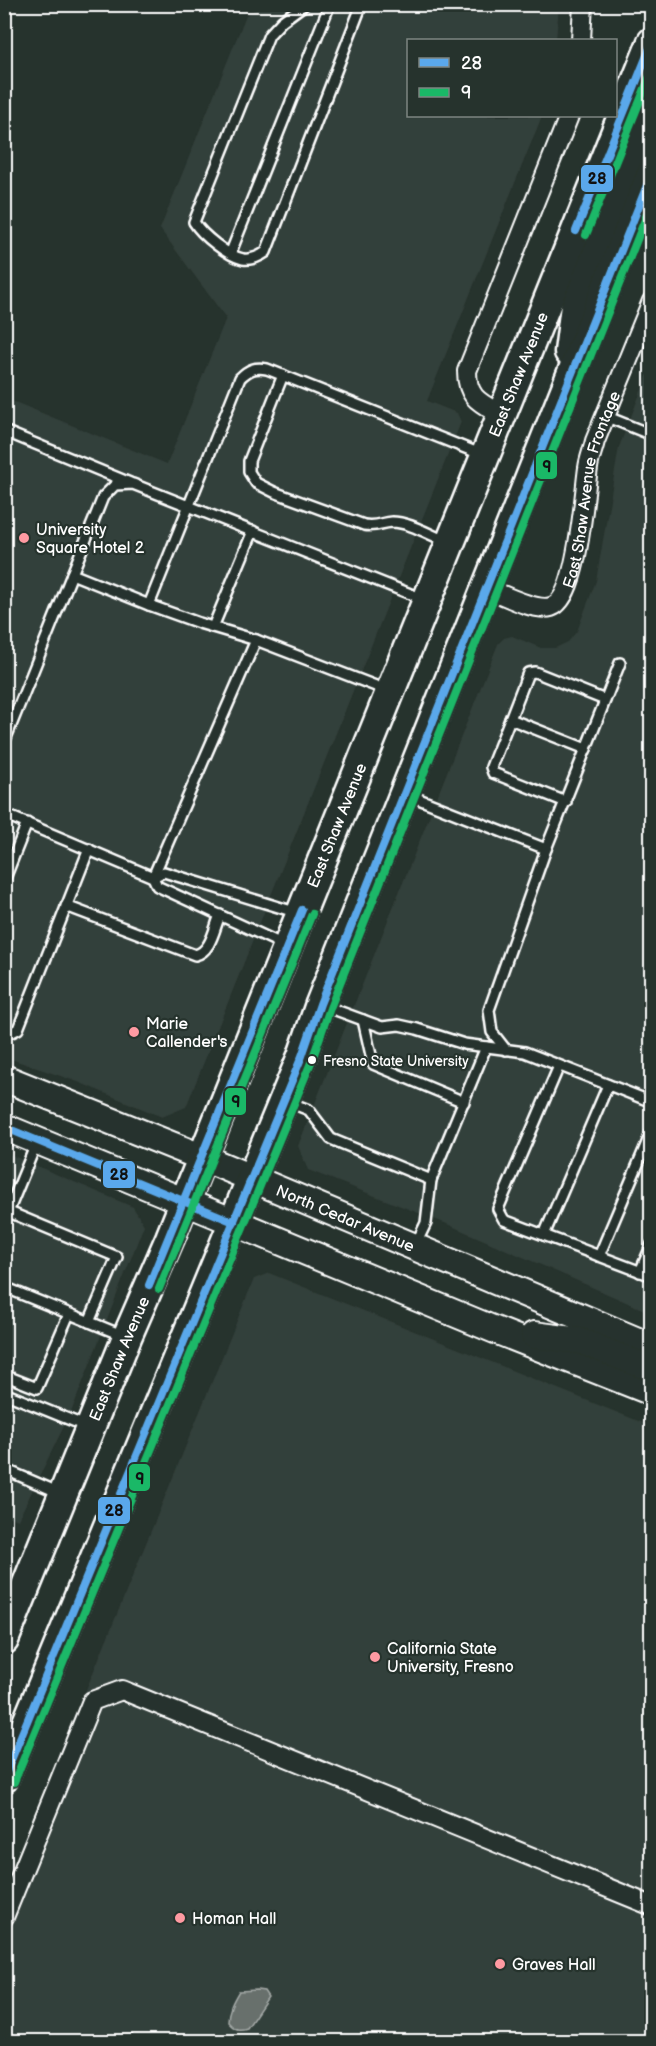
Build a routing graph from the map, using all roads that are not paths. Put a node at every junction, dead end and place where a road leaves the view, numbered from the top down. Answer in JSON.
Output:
{"nodes":[{"id":1,"x":305,"y":4,"type":"edge"},
{"id":2,"x":330,"y":4,"type":"edge"},
{"id":3,"x":362,"y":4,"type":"edge"},
{"id":4,"x":583,"y":4,"type":"edge"},
{"id":5,"x":580,"y":39,"type":"edge"},
{"id":6,"x":651,"y":42,"type":"edge"},
{"id":7,"x":651,"y":110,"type":"edge"},
{"id":8,"x":569,"y":117,"type":"edge"},
{"id":9,"x":651,"y":172,"type":"edge"},
{"id":10,"x":231,"y":252,"type":"junction"},
{"id":11,"x":651,"y":301,"type":"edge"},
{"id":12,"x":284,"y":375,"type":"junction"},
{"id":13,"x":562,"y":399,"type":"junction"},
{"id":14,"x":502,"y":416,"type":"junction"},
{"id":15,"x":605,"y":416,"type":"junction"},
{"id":16,"x":4,"y":431,"type":"edge"},
{"id":17,"x":651,"y":435,"type":"edge"},
{"id":18,"x":486,"y":456,"type":"junction"},
{"id":19,"x":133,"y":484,"type":"junction"},
{"id":20,"x":189,"y":506,"type":"junction"},
{"id":21,"x":253,"y":531,"type":"junction"},
{"id":22,"x":449,"y":542,"type":"junction"},
{"id":23,"x":72,"y":574,"type":"junction"},
{"id":24,"x":486,"y":588,"type":"junction"},
{"id":25,"x":426,"y":601,"type":"junction"},
{"id":26,"x":149,"y":604,"type":"junction"},
{"id":27,"x":213,"y":627,"type":"junction"},
{"id":28,"x":256,"y":640,"type":"junction"},
{"id":29,"x":620,"y":663,"type":"dead end"},
{"id":30,"x":389,"y":691,"type":"junction"},
{"id":31,"x":605,"y":700,"type":"junction"},
{"id":32,"x":510,"y":719,"type":"junction"},
{"id":33,"x":4,"y":743,"type":"edge"},
{"id":34,"x":586,"y":749,"type":"junction"},
{"id":35,"x":404,"y":793,"type":"junction"},
{"id":36,"x":566,"y":802,"type":"junction"},
{"id":37,"x":4,"y":814,"type":"edge"},
{"id":38,"x":27,"y":823,"type":"junction"},
{"id":39,"x":89,"y":849,"type":"junction"},
{"id":40,"x":546,"y":849,"type":"junction"},
{"id":41,"x":153,"y":877,"type":"junction"},
{"id":42,"x":4,"y":881,"type":"edge"},
{"id":43,"x":66,"y":906,"type":"junction"},
{"id":44,"x":300,"y":914,"type":"junction"},
{"id":45,"x":219,"y":915,"type":"junction"},
{"id":46,"x":286,"y":946,"type":"junction"},
{"id":47,"x":320,"y":1004,"type":"junction"},
{"id":48,"x":363,"y":1020,"type":"junction"},
{"id":49,"x":4,"y":1030,"type":"edge"},
{"id":50,"x":486,"y":1047,"type":"junction"},
{"id":51,"x":506,"y":1050,"type":"junction"},
{"id":52,"x":560,"y":1066,"type":"junction"},
{"id":53,"x":4,"y":1078,"type":"edge"},
{"id":54,"x":608,"y":1085,"type":"junction"},
{"id":55,"x":284,"y":1100,"type":"junction"},
{"id":56,"x":464,"y":1102,"type":"junction"},
{"id":57,"x":651,"y":1102,"type":"edge"},
{"id":58,"x":4,"y":1127,"type":"edge"},
{"id":59,"x":651,"y":1131,"type":"edge"},
{"id":60,"x":38,"y":1140,"type":"junction"},
{"id":61,"x":201,"y":1157,"type":"junction"},
{"id":62,"x":252,"y":1179,"type":"junction"},
{"id":63,"x":432,"y":1180,"type":"junction"},
{"id":64,"x":184,"y":1201,"type":"junction"},
{"id":65,"x":9,"y":1212,"type":"junction"},
{"id":66,"x":234,"y":1221,"type":"junction"},
{"id":67,"x":4,"y":1222,"type":"edge"},
{"id":68,"x":544,"y":1235,"type":"junction"},
{"id":69,"x":651,"y":1244,"type":"edge"},
{"id":70,"x":415,"y":1247,"type":"junction"},
{"id":71,"x":599,"y":1256,"type":"junction"},
{"id":72,"x":640,"y":1272,"type":"junction"},
{"id":73,"x":651,"y":1276,"type":"edge"},
{"id":74,"x":4,"y":1287,"type":"edge"},
{"id":75,"x":69,"y":1314,"type":"junction"},
{"id":76,"x":89,"y":1322,"type":"junction"},
{"id":77,"x":495,"y":1330,"type":"junction"},
{"id":78,"x":127,"y":1337,"type":"junction"},
{"id":79,"x":651,"y":1347,"type":"edge"},
{"id":80,"x":651,"y":1369,"type":"edge"},
{"id":81,"x":4,"y":1375,"type":"edge"},
{"id":82,"x":651,"y":1392,"type":"edge"},
{"id":83,"x":4,"y":1393,"type":"edge"},
{"id":84,"x":90,"y":1428,"type":"junction"},
{"id":85,"x":4,"y":1469,"type":"edge"},
{"id":86,"x":63,"y":1494,"type":"junction"},
{"id":87,"x":4,"y":1640,"type":"edge"},
{"id":88,"x":4,"y":1778,"type":"edge"},
{"id":89,"x":651,"y":1906,"type":"edge"},
{"id":90,"x":4,"y":1917,"type":"edge"}],
"edges":[{"from":1,"to":10,"type":"lane"},
{"from":2,"to":10,"type":"lane"},
{"from":3,"to":10,"type":"lane"},
{"from":4,"to":5,"type":"street"},
{"from":6,"to":14,"type":"main road","name":"East Shaw Avenue"},
{"from":7,"to":13,"type":"main road"},
{"from":8,"to":14,"type":"street"},
{"from":9,"to":13,"type":"main road"},
{"from":11,"to":15,"type":"street","name":"East Shaw Avenue Frontage"},
{"from":12,"to":18,"type":"lane"},
{"from":12,"to":20,"type":"lane"},
{"from":12,"to":22,"type":"lane"},
{"from":13,"to":24,"type":"main road"},
{"from":14,"to":18,"type":"main road","name":"East Shaw Avenue"},
{"from":15,"to":17,"type":"lane"},
{"from":15,"to":24,"type":"street","name":"East Shaw Avenue Frontage"},
{"from":16,"to":19,"type":"lane"},
{"from":18,"to":22,"type":"main road","name":"East Shaw Avenue"},
{"from":19,"to":20,"type":"lane"},
{"from":19,"to":23,"type":"lane"},
{"from":20,"to":21,"type":"lane"},
{"from":20,"to":26,"type":"lane"},
{"from":21,"to":25,"type":"lane"},
{"from":21,"to":27,"type":"lane"},
{"from":22,"to":25,"type":"main road","name":"East Shaw Avenue"},
{"from":23,"to":26,"type":"lane"},
{"from":23,"to":33,"type":"lane"},
{"from":24,"to":35,"type":"main road"},
{"from":25,"to":30,"type":"main road","name":"East Shaw Avenue"},
{"from":26,"to":27,"type":"lane"},
{"from":27,"to":28,"type":"lane"},
{"from":28,"to":30,"type":"lane"},
{"from":28,"to":41,"type":"lane"},
{"from":29,"to":31,"type":"lane"},
{"from":30,"to":44,"type":"main road","name":"East Shaw Avenue"},
{"from":31,"to":32,"type":"lane"},
{"from":31,"to":34,"type":"lane"},
{"from":32,"to":34,"type":"lane"},
{"from":32,"to":36,"type":"lane"},
{"from":34,"to":36,"type":"lane"},
{"from":35,"to":40,"type":"lane"},
{"from":35,"to":47,"type":"main road"},
{"from":36,"to":40,"type":"lane"},
{"from":37,"to":38,"type":"lane"},
{"from":38,"to":39,"type":"lane"},
{"from":38,"to":42,"type":"lane"},
{"from":39,"to":41,"type":"lane"},
{"from":39,"to":43,"type":"lane"},
{"from":40,"to":51,"type":"lane"},
{"from":41,"to":44,"type":"lane"},
{"from":41,"to":45,"type":"lane"},
{"from":43,"to":45,"type":"lane"},
{"from":43,"to":49,"type":"lane"},
{"from":44,"to":46,"type":"main road","name":"East Shaw Avenue"},
{"from":45,"to":46,"type":"lane"},
{"from":46,"to":61,"type":"main road","name":"East Shaw Avenue"},
{"from":47,"to":48,"type":"lane"},
{"from":47,"to":55,"type":"main road"},
{"from":48,"to":50,"type":"lane"},
{"from":48,"to":56,"type":"lane"},
{"from":50,"to":51,"type":"lane"},
{"from":50,"to":56,"type":"lane"},
{"from":51,"to":52,"type":"lane"},
{"from":52,"to":54,"type":"lane"},
{"from":52,"to":68,"type":"lane"},
{"from":53,"to":61,"type":"main road","name":"North Cedar Avenue"},
{"from":54,"to":57,"type":"lane"},
{"from":54,"to":68,"type":"lane"},
{"from":55,"to":62,"type":"main road"},
{"from":55,"to":63,"type":"lane"},
{"from":56,"to":63,"type":"lane"},
{"from":58,"to":60,"type":"main road"},
{"from":59,"to":71,"type":"lane"},
{"from":60,"to":64,"type":"main road"},
{"from":60,"to":65,"type":"lane"},
{"from":61,"to":62,"type":"main road","name":"North Cedar Avenue"},
{"from":61,"to":64,"type":"main road","name":"East Shaw Avenue"},
{"from":62,"to":66,"type":"main road"},
{"from":62,"to":70,"type":"main road","name":"North Cedar Avenue"},
{"from":63,"to":70,"type":"lane"},
{"from":64,"to":66,"type":"main road"},
{"from":64,"to":78,"type":"main road","name":"East Shaw Avenue"},
{"from":65,"to":67,"type":"lane"},
{"from":65,"to":76,"type":"lane"},
{"from":66,"to":77,"type":"main road"},
{"from":66,"to":88,"type":"main road"},
{"from":68,"to":71,"type":"lane"},
{"from":69,"to":72,"type":"lane"},
{"from":70,"to":79,"type":"main road","name":"North Cedar Avenue"},
{"from":71,"to":72,"type":"lane"},
{"from":72,"to":73,"type":"lane"},
{"from":74,"to":75,"type":"lane"},
{"from":75,"to":76,"type":"lane"},
{"from":75,"to":81,"type":"lane"},
{"from":76,"to":78,"type":"lane"},
{"from":77,"to":80,"type":"main road"},
{"from":77,"to":82,"type":"main road"},
{"from":78,"to":84,"type":"main road","name":"East Shaw Avenue"},
{"from":83,"to":84,"type":"lane"},
{"from":84,"to":86,"type":"main road","name":"East Shaw Avenue"},
{"from":85,"to":86,"type":"lane"},
{"from":86,"to":87,"type":"main road","name":"East Shaw Avenue"},
{"from":89,"to":90,"type":"street"}]}
